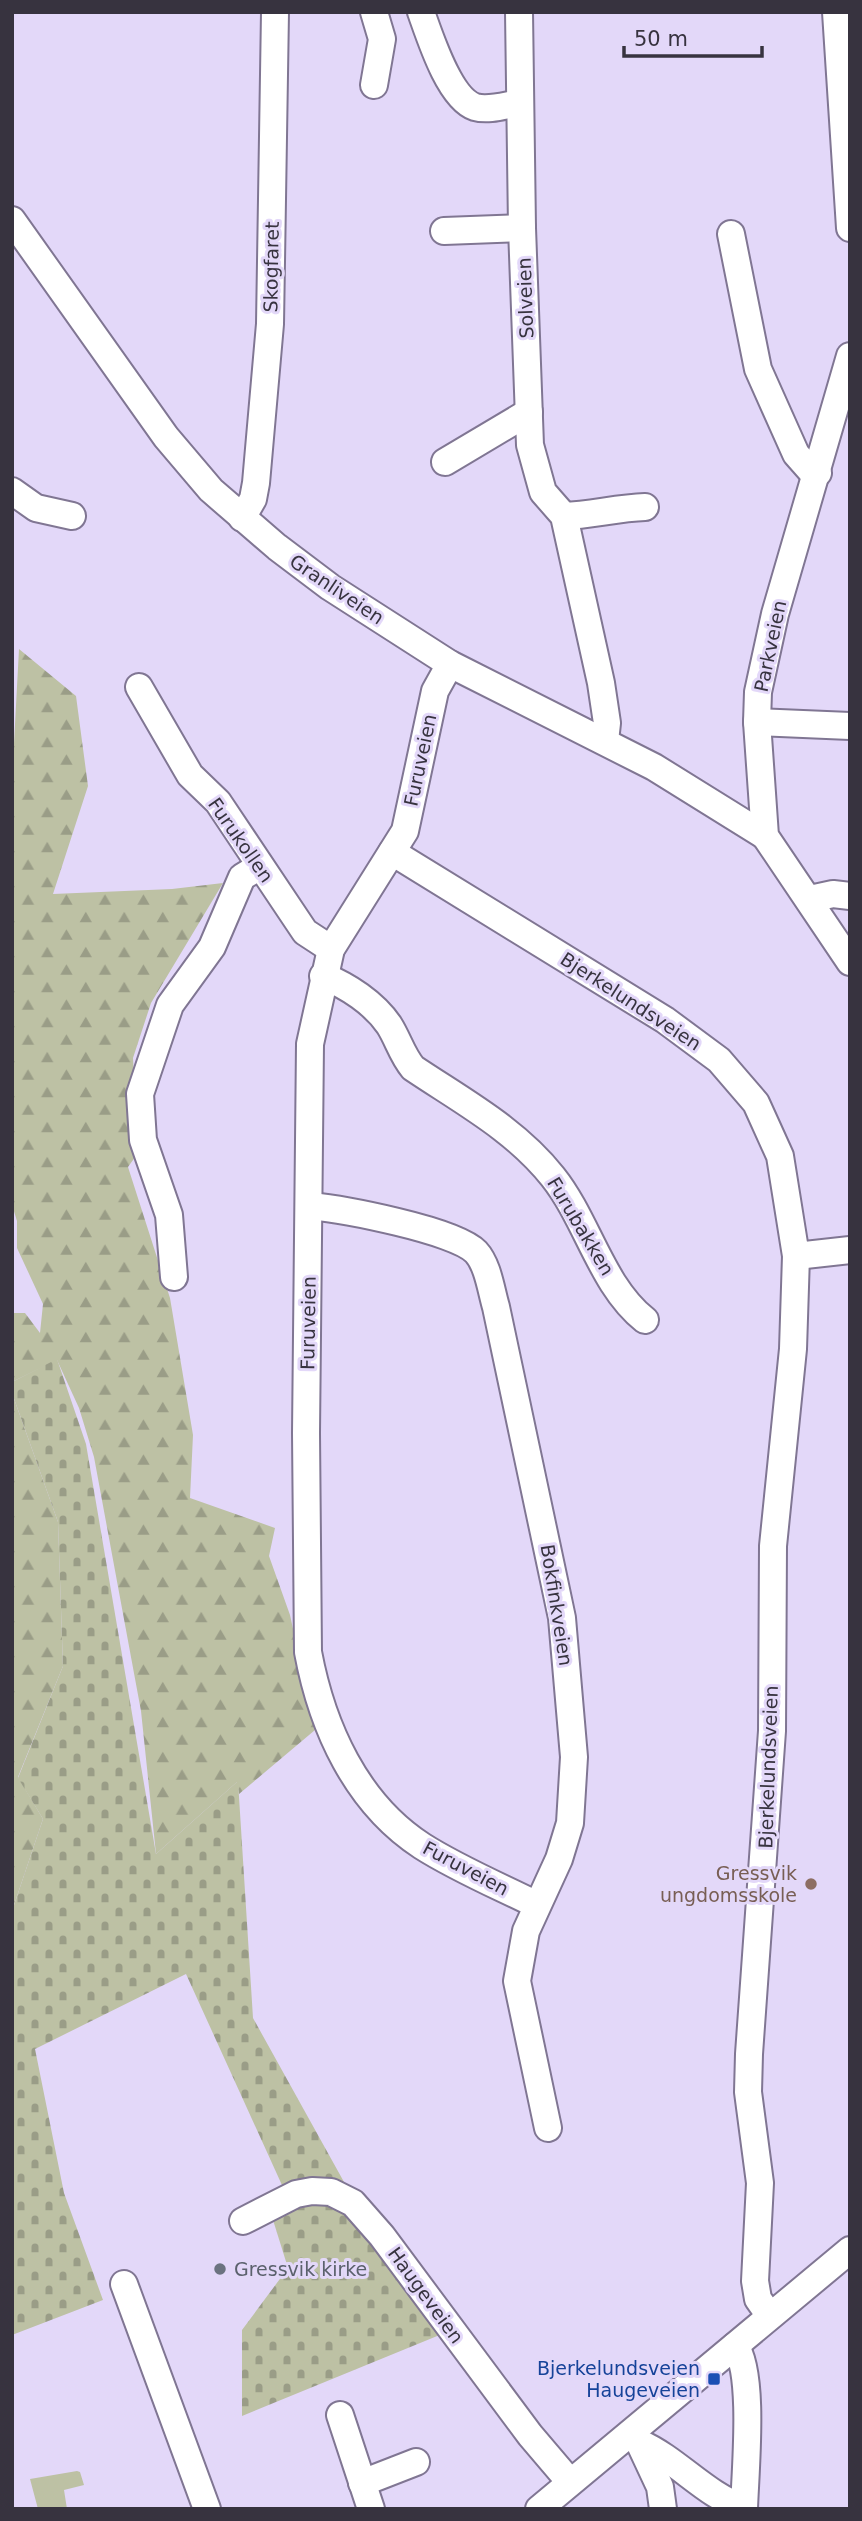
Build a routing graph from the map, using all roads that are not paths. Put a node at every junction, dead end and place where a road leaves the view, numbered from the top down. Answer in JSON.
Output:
{"nodes":[{"id":1,"x":275,"y":12,"type":"edge"},
{"id":2,"x":374,"y":12,"type":"edge"},
{"id":3,"x":421,"y":12,"type":"edge"},
{"id":4,"x":519,"y":12,"type":"edge"},
{"id":5,"x":836,"y":12,"type":"edge"},
{"id":6,"x":843,"y":50,"type":"edge"},
{"id":7,"x":374,"y":85,"type":"dead end"},
{"id":8,"x":520,"y":103,"type":"junction"},
{"id":9,"x":12,"y":220,"type":"edge"},
{"id":10,"x":850,"y":228,"type":"edge"},
{"id":11,"x":522,"y":229,"type":"junction"},
{"id":12,"x":444,"y":231,"type":"dead end"},
{"id":13,"x":731,"y":234,"type":"dead end"},
{"id":14,"x":850,"y":356,"type":"edge"},
{"id":15,"x":529,"y":412,"type":"junction"},
{"id":16,"x":445,"y":462,"type":"dead end"},
{"id":17,"x":818,"y":473,"type":"junction"},
{"id":18,"x":12,"y":491,"type":"edge"},
{"id":19,"x":645,"y":507,"type":"dead end"},
{"id":20,"x":72,"y":516,"type":"dead end"},
{"id":21,"x":564,"y":516,"type":"junction"},
{"id":22,"x":242,"y":518,"type":"junction"},
{"id":23,"x":450,"y":664,"type":"junction"},
{"id":24,"x":139,"y":687,"type":"dead end"},
{"id":25,"x":757,"y":722,"type":"junction"},
{"id":26,"x":850,"y":726,"type":"edge"},
{"id":27,"x":605,"y":741,"type":"junction"},
{"id":28,"x":765,"y":836,"type":"junction"},
{"id":29,"x":392,"y":852,"type":"junction"},
{"id":30,"x":260,"y":866,"type":"junction"},
{"id":31,"x":850,"y":895,"type":"edge"},
{"id":32,"x":810,"y":899,"type":"junction"},
{"id":33,"x":331,"y":949,"type":"junction"},
{"id":34,"x":850,"y":962,"type":"edge"},
{"id":35,"x":324,"y":976,"type":"junction"},
{"id":36,"x":310,"y":1206,"type":"junction"},
{"id":37,"x":850,"y":1250,"type":"edge"},
{"id":38,"x":796,"y":1256,"type":"junction"},
{"id":39,"x":174,"y":1277,"type":"dead end"},
{"id":40,"x":646,"y":1320,"type":"dead end"},
{"id":41,"x":537,"y":1905,"type":"junction"},
{"id":42,"x":548,"y":2128,"type":"dead end"},
{"id":43,"x":243,"y":2221,"type":"dead end"},
{"id":44,"x":850,"y":2250,"type":"edge"},
{"id":45,"x":124,"y":2284,"type":"dead end"},
{"id":46,"x":770,"y":2316,"type":"junction"},
{"id":47,"x":735,"y":2346,"type":"junction"},
{"id":48,"x":340,"y":2416,"type":"dead end"},
{"id":49,"x":635,"y":2437,"type":"junction"},
{"id":50,"x":416,"y":2462,"type":"dead end"},
{"id":51,"x":570,"y":2482,"type":"junction"},
{"id":52,"x":362,"y":2483,"type":"junction"},
{"id":53,"x":207,"y":2509,"type":"edge"},
{"id":54,"x":371,"y":2509,"type":"edge"},
{"id":55,"x":539,"y":2509,"type":"edge"},
{"id":56,"x":663,"y":2509,"type":"edge"},
{"id":57,"x":744,"y":2509,"type":"edge"}],
"edges":[{"from":1,"to":22,"type":"street","name":"Skogfaret"},
{"from":2,"to":7,"type":"street"},
{"from":3,"to":8,"type":"street"},
{"from":4,"to":8,"type":"street","name":"Solveien"},
{"from":5,"to":6,"type":"street"},
{"from":6,"to":10,"type":"street"},
{"from":8,"to":11,"type":"street","name":"Solveien"},
{"from":9,"to":22,"type":"street","name":"Granliveien"},
{"from":11,"to":12,"type":"street"},
{"from":11,"to":15,"type":"street","name":"Solveien"},
{"from":13,"to":17,"type":"street"},
{"from":14,"to":17,"type":"street","name":"Parkveien"},
{"from":15,"to":16,"type":"street"},
{"from":15,"to":21,"type":"street","name":"Solveien"},
{"from":17,"to":25,"type":"street","name":"Parkveien"},
{"from":18,"to":20,"type":"street"},
{"from":19,"to":21,"type":"street"},
{"from":21,"to":27,"type":"street"},
{"from":22,"to":23,"type":"street","name":"Granliveien"},
{"from":23,"to":27,"type":"street","name":"Granliveien"},
{"from":23,"to":29,"type":"street","name":"Furuveien"},
{"from":24,"to":30,"type":"street","name":"Furukollen"},
{"from":25,"to":26,"type":"street"},
{"from":25,"to":28,"type":"street","name":"Parkveien"},
{"from":27,"to":28,"type":"street","name":"Granliveien"},
{"from":28,"to":32,"type":"street"},
{"from":29,"to":33,"type":"street","name":"Furuveien"},
{"from":29,"to":38,"type":"street","name":"Bjerkelundsveien"},
{"from":30,"to":33,"type":"street","name":"Furukollen"},
{"from":30,"to":39,"type":"street"},
{"from":31,"to":32,"type":"street"},
{"from":32,"to":34,"type":"street"},
{"from":33,"to":35,"type":"street","name":"Furuveien"},
{"from":35,"to":36,"type":"street","name":"Furuveien"},
{"from":35,"to":40,"type":"street","name":"Furubakken"},
{"from":36,"to":41,"type":"street","name":"Furuveien"},
{"from":36,"to":41,"type":"street","name":"Bokfinkveien"},
{"from":37,"to":38,"type":"street"},
{"from":38,"to":46,"type":"street","name":"Bjerkelundsveien"},
{"from":41,"to":42,"type":"street","name":"Bokfinkveien"},
{"from":43,"to":51,"type":"street","name":"Haugeveien"},
{"from":44,"to":46,"type":"street"},
{"from":45,"to":53,"type":"street"},
{"from":46,"to":47,"type":"street"},
{"from":47,"to":49,"type":"street"},
{"from":47,"to":57,"type":"street"},
{"from":48,"to":52,"type":"street"},
{"from":49,"to":51,"type":"street"},
{"from":49,"to":56,"type":"street"},
{"from":49,"to":57,"type":"street"},
{"from":50,"to":52,"type":"street"},
{"from":51,"to":55,"type":"street"},
{"from":52,"to":54,"type":"street"}]}
